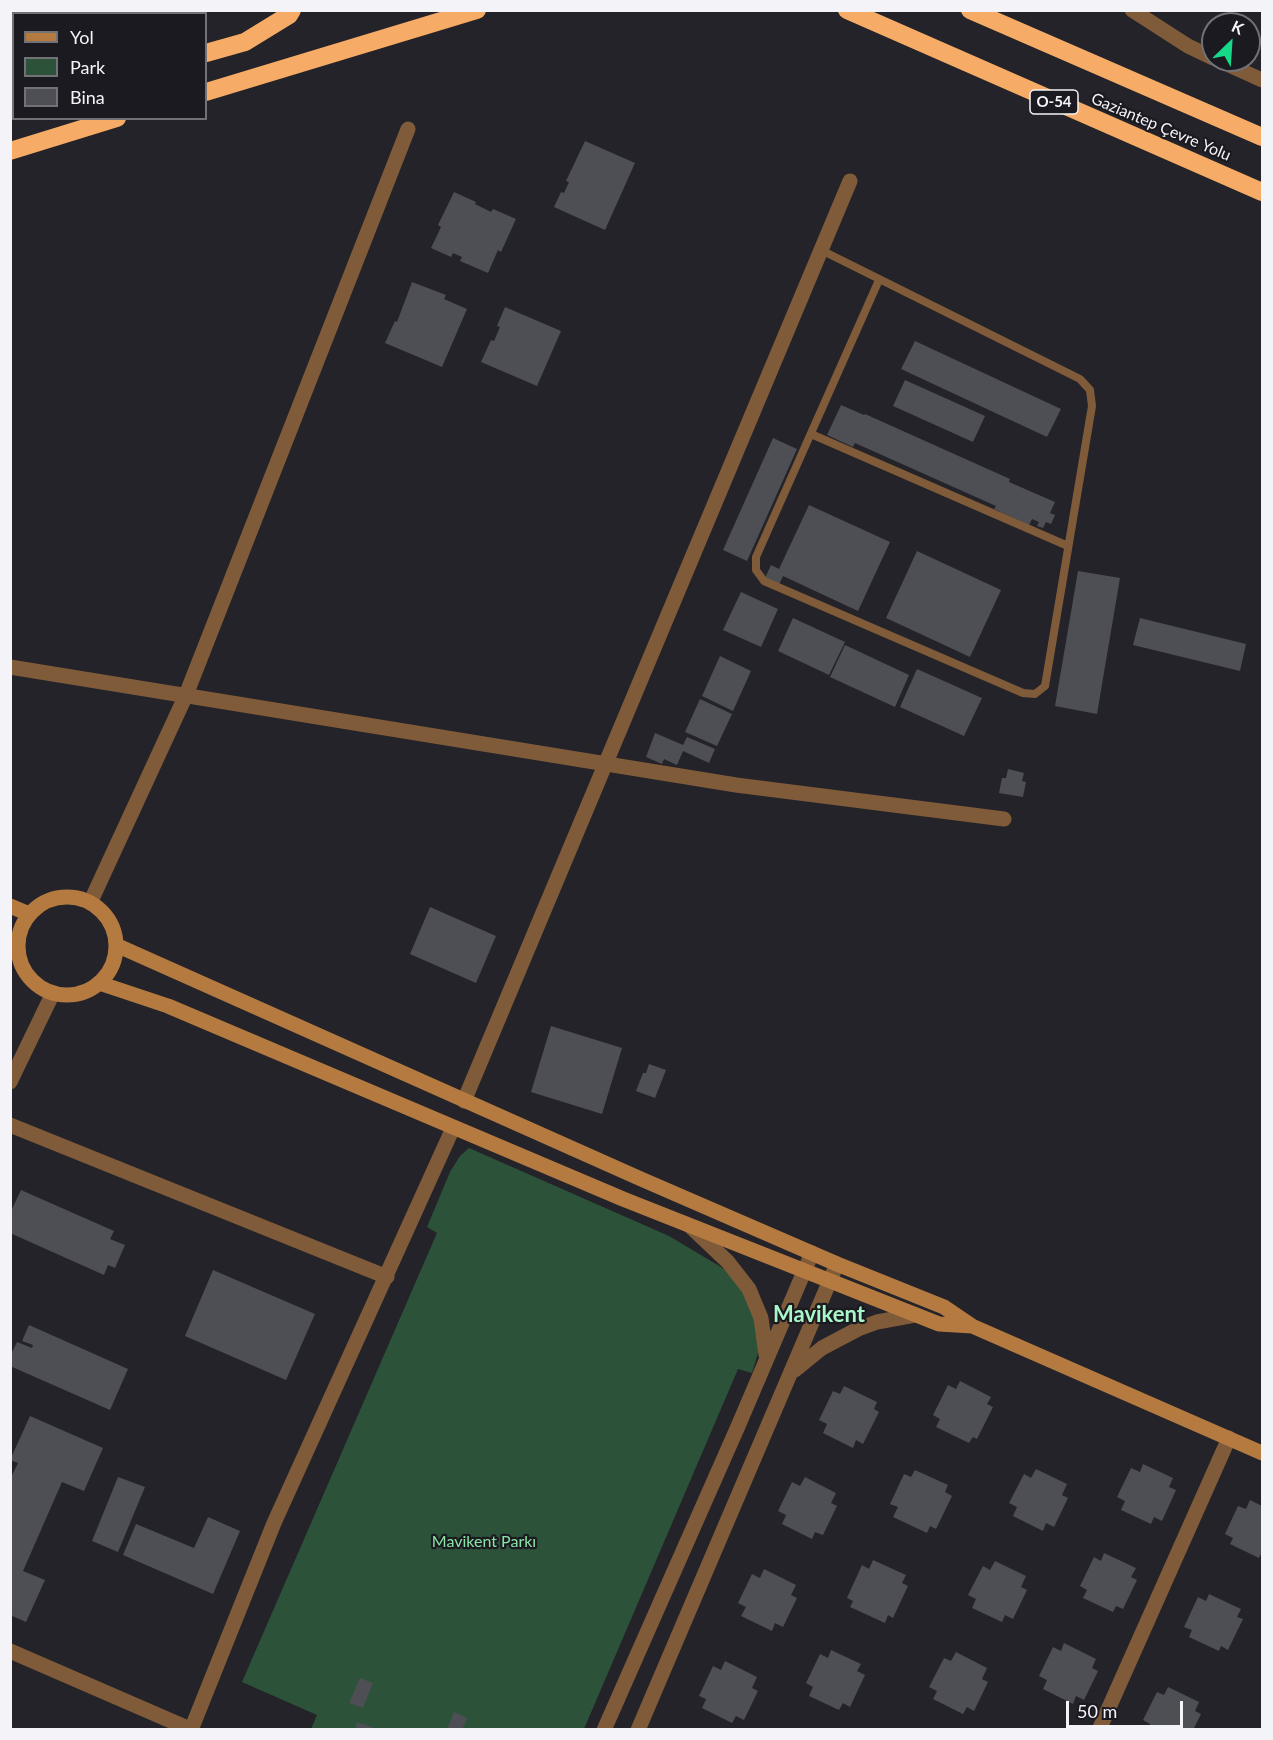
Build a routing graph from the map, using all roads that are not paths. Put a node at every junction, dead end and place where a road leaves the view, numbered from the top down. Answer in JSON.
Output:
{"nodes":[{"id":1,"x":292,"y":10,"type":"edge"},
{"id":2,"x":477,"y":10,"type":"edge"},
{"id":3,"x":832,"y":10,"type":"edge"},
{"id":4,"x":847,"y":10,"type":"edge"},
{"id":5,"x":1132,"y":10,"type":"edge"},
{"id":6,"x":977,"y":13,"type":"edge"},
{"id":7,"x":1201,"y":52,"type":"edge"},
{"id":8,"x":207,"y":53,"type":"edge"},
{"id":9,"x":968,"y":64,"type":"junction"},
{"id":10,"x":1245,"y":72,"type":"edge"},
{"id":11,"x":1263,"y":80,"type":"edge"},
{"id":12,"x":207,"y":92,"type":"edge"},
{"id":13,"x":111,"y":120,"type":"edge"},
{"id":14,"x":408,"y":129,"type":"dead end"},
{"id":15,"x":1263,"y":137,"type":"edge"},
{"id":16,"x":10,"y":151,"type":"edge"},
{"id":17,"x":850,"y":181,"type":"dead end"},
{"id":18,"x":1263,"y":192,"type":"edge"},
{"id":19,"x":821,"y":250,"type":"junction"},
{"id":20,"x":879,"y":280,"type":"junction"},
{"id":21,"x":811,"y":434,"type":"junction"},
{"id":22,"x":1068,"y":546,"type":"junction"},
{"id":23,"x":10,"y":667,"type":"edge"},
{"id":24,"x":186,"y":695,"type":"junction"},
{"id":25,"x":606,"y":764,"type":"junction"},
{"id":26,"x":1004,"y":819,"type":"dead end"},
{"id":27,"x":90,"y":903,"type":"junction"},
{"id":28,"x":10,"y":906,"type":"edge"},
{"id":29,"x":29,"y":914,"type":"junction"},
{"id":30,"x":14,"y":944,"type":"edge"},
{"id":31,"x":116,"y":945,"type":"junction"},
{"id":32,"x":99,"y":983,"type":"junction"},
{"id":33,"x":53,"y":993,"type":"junction"},
{"id":34,"x":10,"y":1082,"type":"edge"},
{"id":35,"x":464,"y":1101,"type":"junction"},
{"id":36,"x":10,"y":1125,"type":"edge"},
{"id":37,"x":453,"y":1128,"type":"junction"},
{"id":38,"x":690,"y":1226,"type":"junction"},
{"id":39,"x":812,"y":1253,"type":"junction"},
{"id":40,"x":837,"y":1263,"type":"junction"},
{"id":41,"x":805,"y":1270,"type":"junction"},
{"id":42,"x":387,"y":1277,"type":"junction"},
{"id":43,"x":830,"y":1280,"type":"junction"},
{"id":44,"x":915,"y":1315,"type":"junction"},
{"id":45,"x":972,"y":1326,"type":"junction"},
{"id":46,"x":766,"y":1359,"type":"junction"},
{"id":47,"x":790,"y":1374,"type":"junction"},
{"id":48,"x":1229,"y":1438,"type":"junction"},
{"id":49,"x":1263,"y":1453,"type":"edge"},
{"id":50,"x":10,"y":1652,"type":"edge"},
{"id":51,"x":192,"y":1729,"type":"edge"},
{"id":52,"x":604,"y":1730,"type":"edge"},
{"id":53,"x":638,"y":1730,"type":"edge"},
{"id":54,"x":1100,"y":1730,"type":"edge"}],
"edges":[{"from":1,"to":8,"type":"highway"},
{"from":2,"to":12,"type":"highway"},
{"from":3,"to":9,"type":"highway"},
{"from":4,"to":9,"type":"highway","name":"Gaziantep Çevre Yolu","number":"O-54"},
{"from":5,"to":7,"type":"street"},
{"from":6,"to":15,"type":"highway","name":"Gaziantep Çevre Yolu"},
{"from":9,"to":18,"type":"highway","name":"Gaziantep Çevre Yolu","number":"O-54"},
{"from":10,"to":11,"type":"street"},
{"from":13,"to":16,"type":"highway"},
{"from":14,"to":24,"type":"street"},
{"from":17,"to":19,"type":"street"},
{"from":19,"to":20,"type":"lane"},
{"from":19,"to":25,"type":"street"},
{"from":20,"to":21,"type":"lane"},
{"from":20,"to":22,"type":"lane"},
{"from":21,"to":22,"type":"lane"},
{"from":21,"to":22,"type":"lane"},
{"from":23,"to":24,"type":"street"},
{"from":24,"to":25,"type":"street"},
{"from":24,"to":27,"type":"street"},
{"from":25,"to":26,"type":"street"},
{"from":25,"to":35,"type":"street"},
{"from":27,"to":29,"type":"main road"},
{"from":27,"to":31,"type":"main road"},
{"from":28,"to":29,"type":"main road"},
{"from":29,"to":30,"type":"main road"},
{"from":30,"to":33,"type":"main road"},
{"from":31,"to":32,"type":"main road"},
{"from":31,"to":35,"type":"main road"},
{"from":32,"to":33,"type":"main road"},
{"from":32,"to":37,"type":"main road"},
{"from":33,"to":34,"type":"street"},
{"from":35,"to":39,"type":"main road"},
{"from":36,"to":42,"type":"street"},
{"from":37,"to":38,"type":"main road"},
{"from":37,"to":42,"type":"street"},
{"from":38,"to":41,"type":"main road"},
{"from":38,"to":46,"type":"street"},
{"from":39,"to":40,"type":"main road"},
{"from":39,"to":41,"type":"street"},
{"from":40,"to":43,"type":"street"},
{"from":40,"to":45,"type":"main road"},
{"from":41,"to":43,"type":"main road"},
{"from":41,"to":46,"type":"street"},
{"from":42,"to":51,"type":"street"},
{"from":43,"to":44,"type":"main road"},
{"from":43,"to":47,"type":"street"},
{"from":44,"to":45,"type":"main road"},
{"from":44,"to":47,"type":"street"},
{"from":45,"to":48,"type":"main road"},
{"from":46,"to":52,"type":"street"},
{"from":47,"to":53,"type":"street"},
{"from":48,"to":49,"type":"main road"},
{"from":48,"to":54,"type":"street"},
{"from":50,"to":51,"type":"street"}]}
